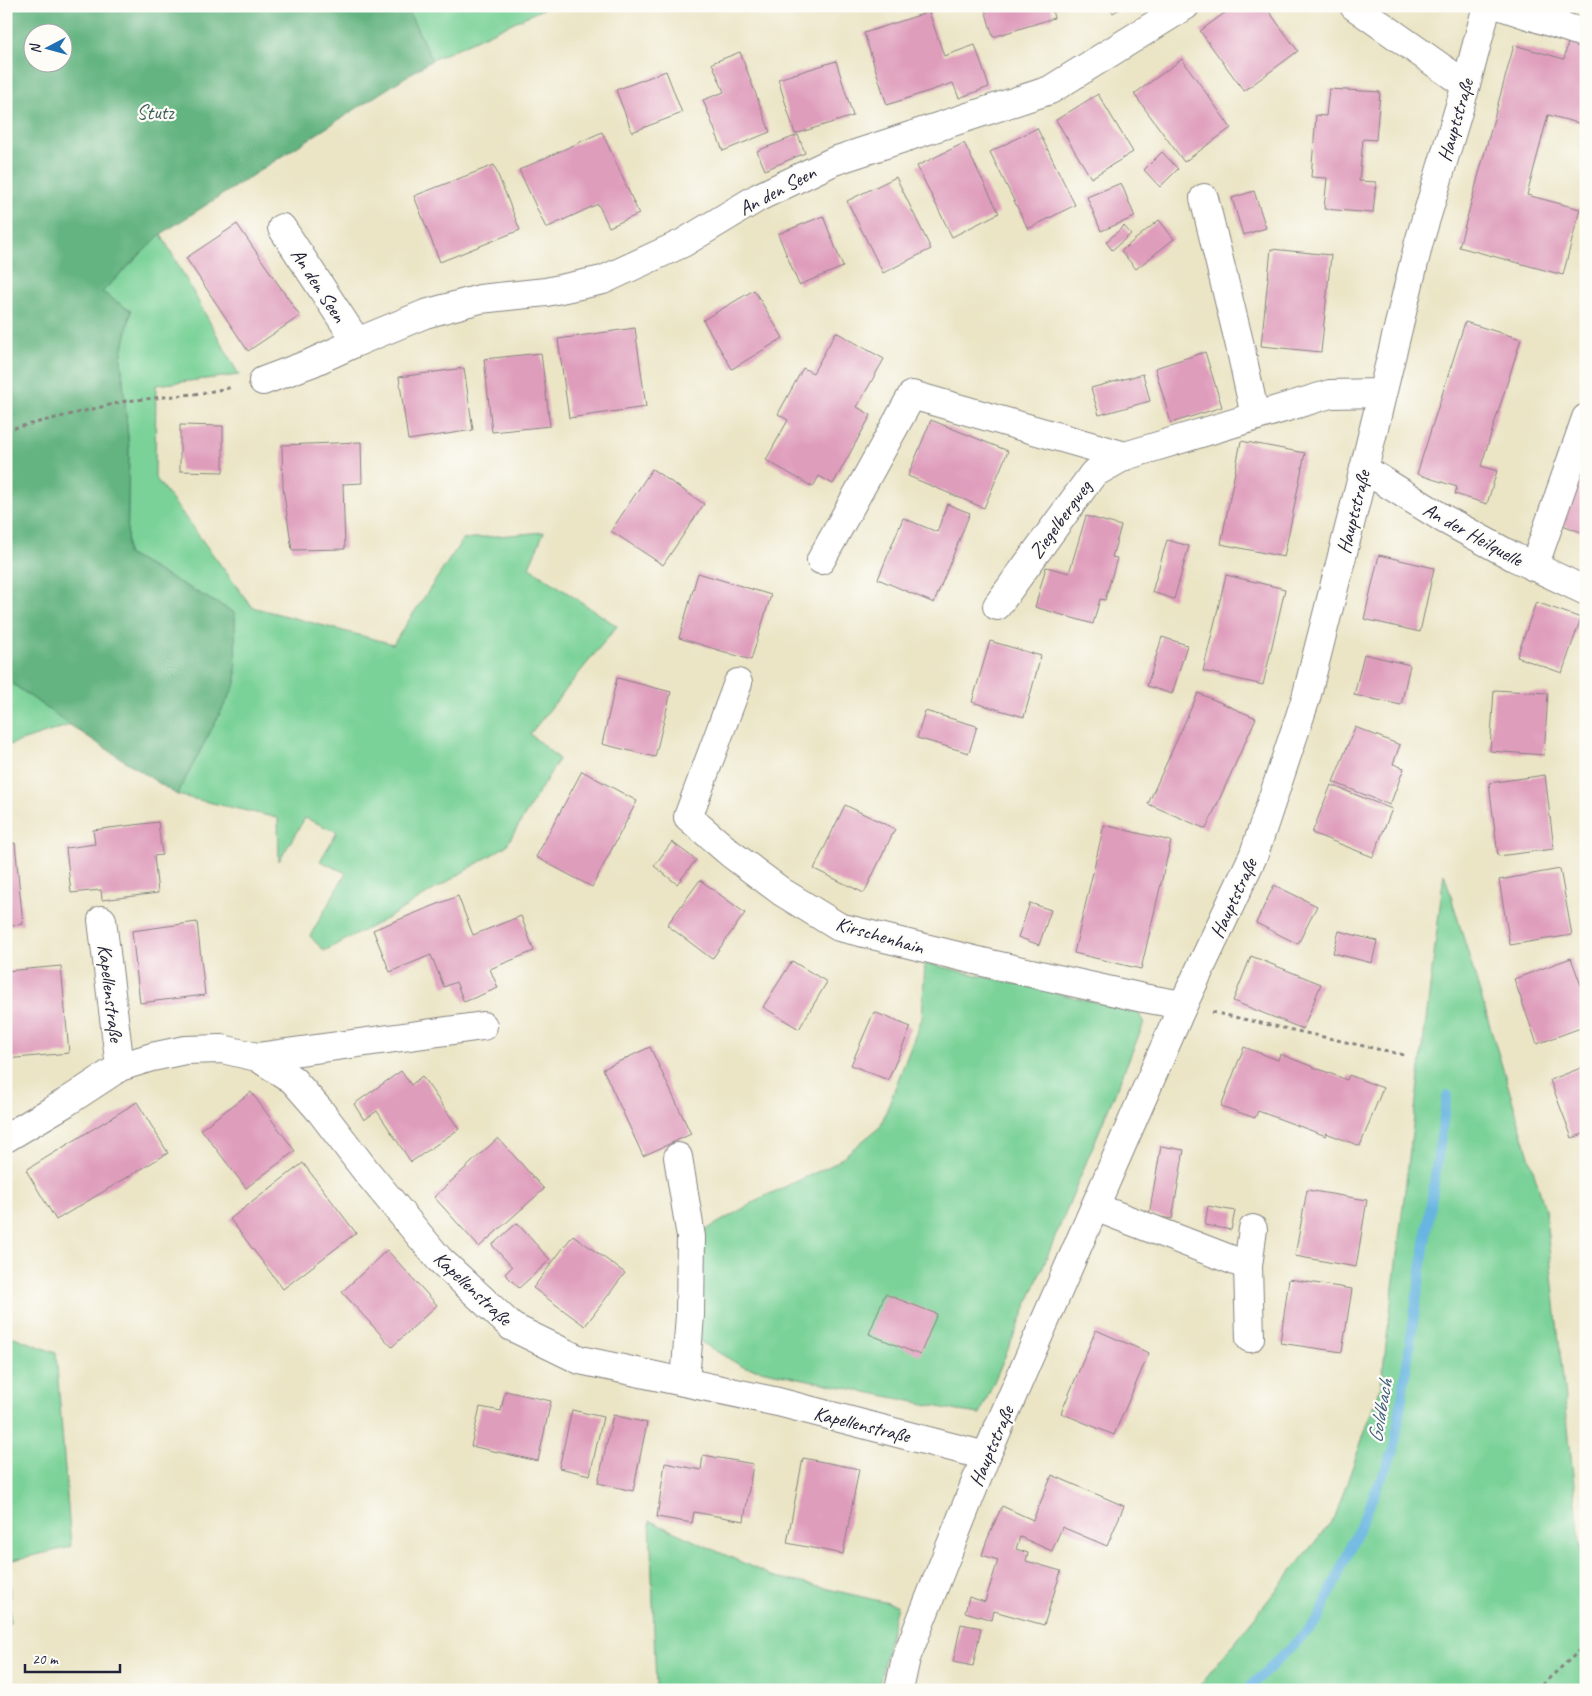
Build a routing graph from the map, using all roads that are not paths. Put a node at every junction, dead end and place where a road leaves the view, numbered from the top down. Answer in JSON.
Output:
{"nodes":[{"id":1,"x":1185,"y":6,"type":"edge"},
{"id":2,"x":1354,"y":6,"type":"edge"},
{"id":3,"x":1487,"y":6,"type":"edge"},
{"id":4,"x":1501,"y":6,"type":"edge"},
{"id":5,"x":1586,"y":34,"type":"edge"},
{"id":6,"x":1466,"y":86,"type":"junction"},
{"id":7,"x":1204,"y":198,"type":"dead end"},
{"id":8,"x":282,"y":228,"type":"dead end"},
{"id":9,"x":357,"y":342,"type":"junction"},
{"id":10,"x":263,"y":381,"type":"road end"},
{"id":11,"x":1382,"y":393,"type":"junction"},
{"id":12,"x":1255,"y":416,"type":"junction"},
{"id":13,"x":1586,"y":418,"type":"edge"},
{"id":14,"x":1124,"y":456,"type":"junction"},
{"id":15,"x":1364,"y":470,"type":"junction"},
{"id":16,"x":821,"y":560,"type":"dead end"},
{"id":17,"x":1534,"y":567,"type":"junction"},
{"id":18,"x":1586,"y":591,"type":"edge"},
{"id":19,"x":997,"y":606,"type":"dead end"},
{"id":20,"x":738,"y":684,"type":"dead end"},
{"id":21,"x":102,"y":920,"type":"dead end"},
{"id":22,"x":1183,"y":1005,"type":"junction"},
{"id":23,"x":483,"y":1026,"type":"dead end"},
{"id":24,"x":257,"y":1057,"type":"junction"},
{"id":25,"x":120,"y":1067,"type":"junction"},
{"id":26,"x":6,"y":1138,"type":"edge"},
{"id":27,"x":678,"y":1157,"type":"dead end"},
{"id":28,"x":1095,"y":1207,"type":"junction"},
{"id":29,"x":1252,"y":1229,"type":"dead end"},
{"id":30,"x":1248,"y":1266,"type":"junction"},
{"id":31,"x":1250,"y":1338,"type":"dead end"},
{"id":32,"x":685,"y":1382,"type":"junction"},
{"id":33,"x":986,"y":1456,"type":"junction"},
{"id":34,"x":899,"y":1690,"type":"edge"}],
"edges":[{"from":1,"to":9,"type":"street","name":"An den Seen"},
{"from":2,"to":6,"type":"street"},
{"from":3,"to":6,"type":"street","name":"Hauptstraße"},
{"from":4,"to":5,"type":"street"},
{"from":6,"to":11,"type":"street","name":"Hauptstraße"},
{"from":7,"to":12,"type":"street"},
{"from":8,"to":9,"type":"street","name":"An den Seen"},
{"from":9,"to":10,"type":"street","name":"An den Seen"},
{"from":11,"to":12,"type":"street","name":"Ziegelbergweg"},
{"from":11,"to":15,"type":"street","name":"Hauptstraße"},
{"from":12,"to":14,"type":"street","name":"Ziegelbergweg"},
{"from":13,"to":17,"type":"street"},
{"from":14,"to":16,"type":"street"},
{"from":14,"to":19,"type":"street","name":"Ziegelbergweg"},
{"from":15,"to":17,"type":"street","name":"An der Heilquelle"},
{"from":15,"to":22,"type":"street","name":"Hauptstraße"},
{"from":17,"to":18,"type":"street","name":"An der Heilquelle"},
{"from":20,"to":22,"type":"street","name":"Kirschenhain"},
{"from":21,"to":25,"type":"street","name":"Kapellenstraße"},
{"from":22,"to":28,"type":"street","name":"Hauptstraße"},
{"from":23,"to":24,"type":"street"},
{"from":24,"to":25,"type":"street","name":"Kapellenstraße"},
{"from":24,"to":32,"type":"street","name":"Kapellenstraße"},
{"from":25,"to":26,"type":"street","name":"Kapellenstraße"},
{"from":27,"to":32,"type":"street"},
{"from":28,"to":30,"type":"street"},
{"from":28,"to":33,"type":"street","name":"Hauptstraße"},
{"from":29,"to":30,"type":"street"},
{"from":30,"to":31,"type":"street"},
{"from":32,"to":33,"type":"street","name":"Kapellenstraße"},
{"from":33,"to":34,"type":"street","name":"Hauptstraße"}]}
